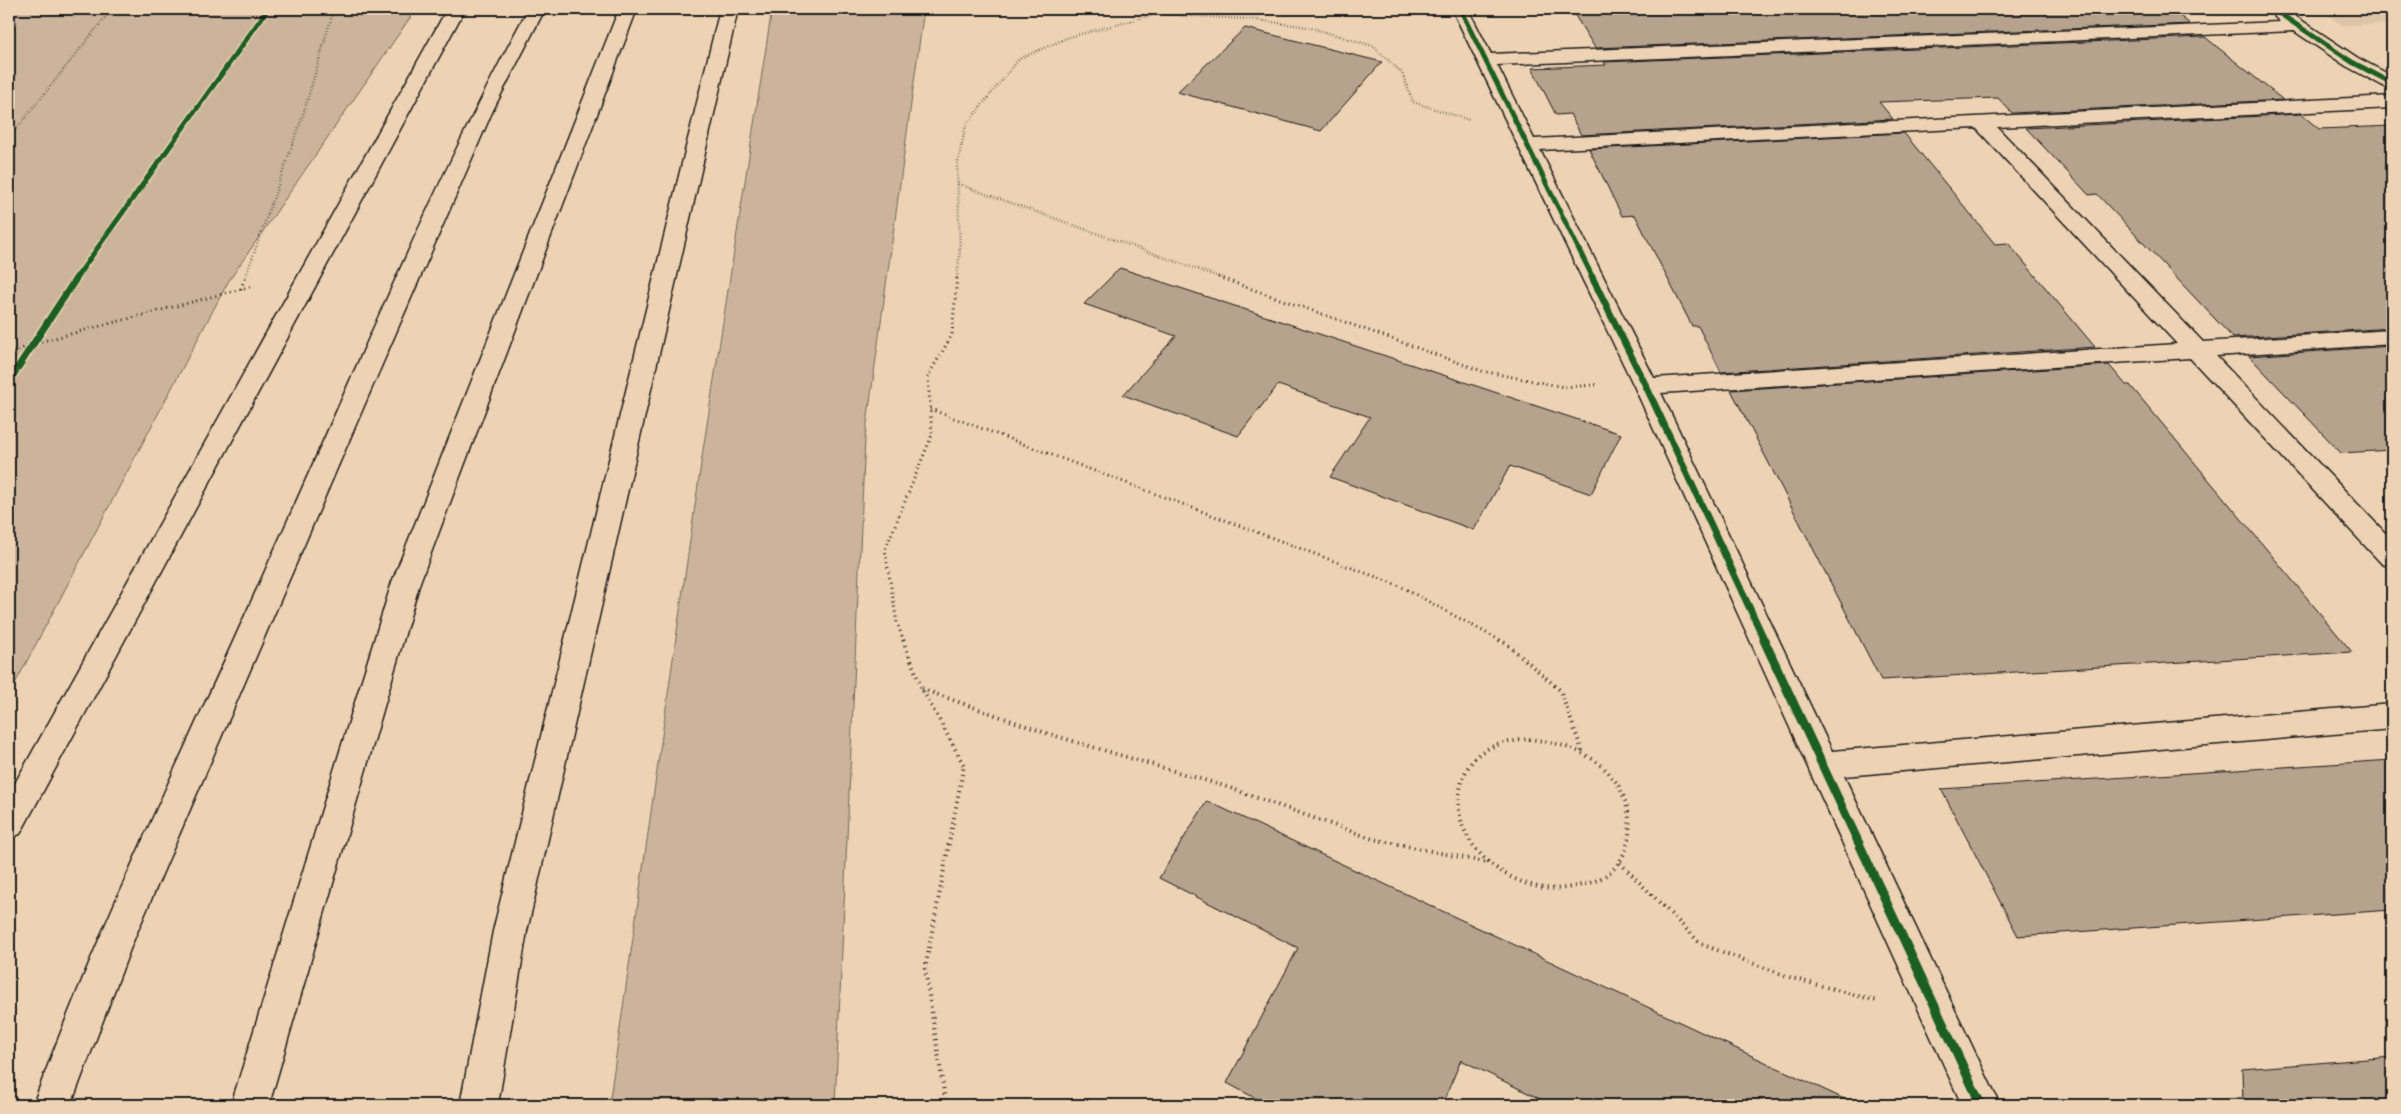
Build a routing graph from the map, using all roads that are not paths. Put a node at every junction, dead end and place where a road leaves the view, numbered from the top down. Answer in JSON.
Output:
{"nodes":[{"id":1,"x":456,"y":9,"type":"edge"},
{"id":2,"x":536,"y":9,"type":"edge"},
{"id":3,"x":628,"y":9,"type":"edge"},
{"id":4,"x":729,"y":9,"type":"edge"},
{"id":5,"x":1460,"y":9,"type":"edge"},
{"id":6,"x":2273,"y":9,"type":"edge"},
{"id":7,"x":2298,"y":26,"type":"junction"},
{"id":8,"x":1485,"y":60,"type":"junction"},
{"id":9,"x":2392,"y":83,"type":"edge"},
{"id":10,"x":2392,"y":102,"type":"edge"},
{"id":11,"x":1982,"y":123,"type":"junction"},
{"id":12,"x":1524,"y":139,"type":"junction"},
{"id":13,"x":2392,"y":337,"type":"edge"},
{"id":14,"x":2196,"y":350,"type":"junction"},
{"id":15,"x":1646,"y":386,"type":"junction"},
{"id":16,"x":2392,"y":557,"type":"edge"},
{"id":17,"x":2392,"y":716,"type":"edge"},
{"id":18,"x":1823,"y":765,"type":"junction"},
{"id":19,"x":9,"y":824,"type":"edge"},
{"id":20,"x":52,"y":1105,"type":"edge"},
{"id":21,"x":250,"y":1105,"type":"edge"},
{"id":22,"x":480,"y":1105,"type":"edge"},
{"id":23,"x":1981,"y":1105,"type":"edge"}],
"edges":[{"from":1,"to":19,"type":"main road"},
{"from":2,"to":20,"type":"main road"},
{"from":3,"to":21,"type":"main road"},
{"from":4,"to":22,"type":"main road"},
{"from":5,"to":8,"type":"main road"},
{"from":6,"to":7,"type":"main road"},
{"from":7,"to":8,"type":"main road"},
{"from":7,"to":9,"type":"main road"},
{"from":8,"to":12,"type":"main road"},
{"from":10,"to":11,"type":"main road"},
{"from":11,"to":12,"type":"main road"},
{"from":11,"to":14,"type":"main road"},
{"from":12,"to":15,"type":"main road"},
{"from":13,"to":14,"type":"main road"},
{"from":14,"to":15,"type":"main road"},
{"from":14,"to":16,"type":"main road"},
{"from":15,"to":18,"type":"main road"},
{"from":17,"to":18,"type":"main road"},
{"from":18,"to":23,"type":"main road"}]}
